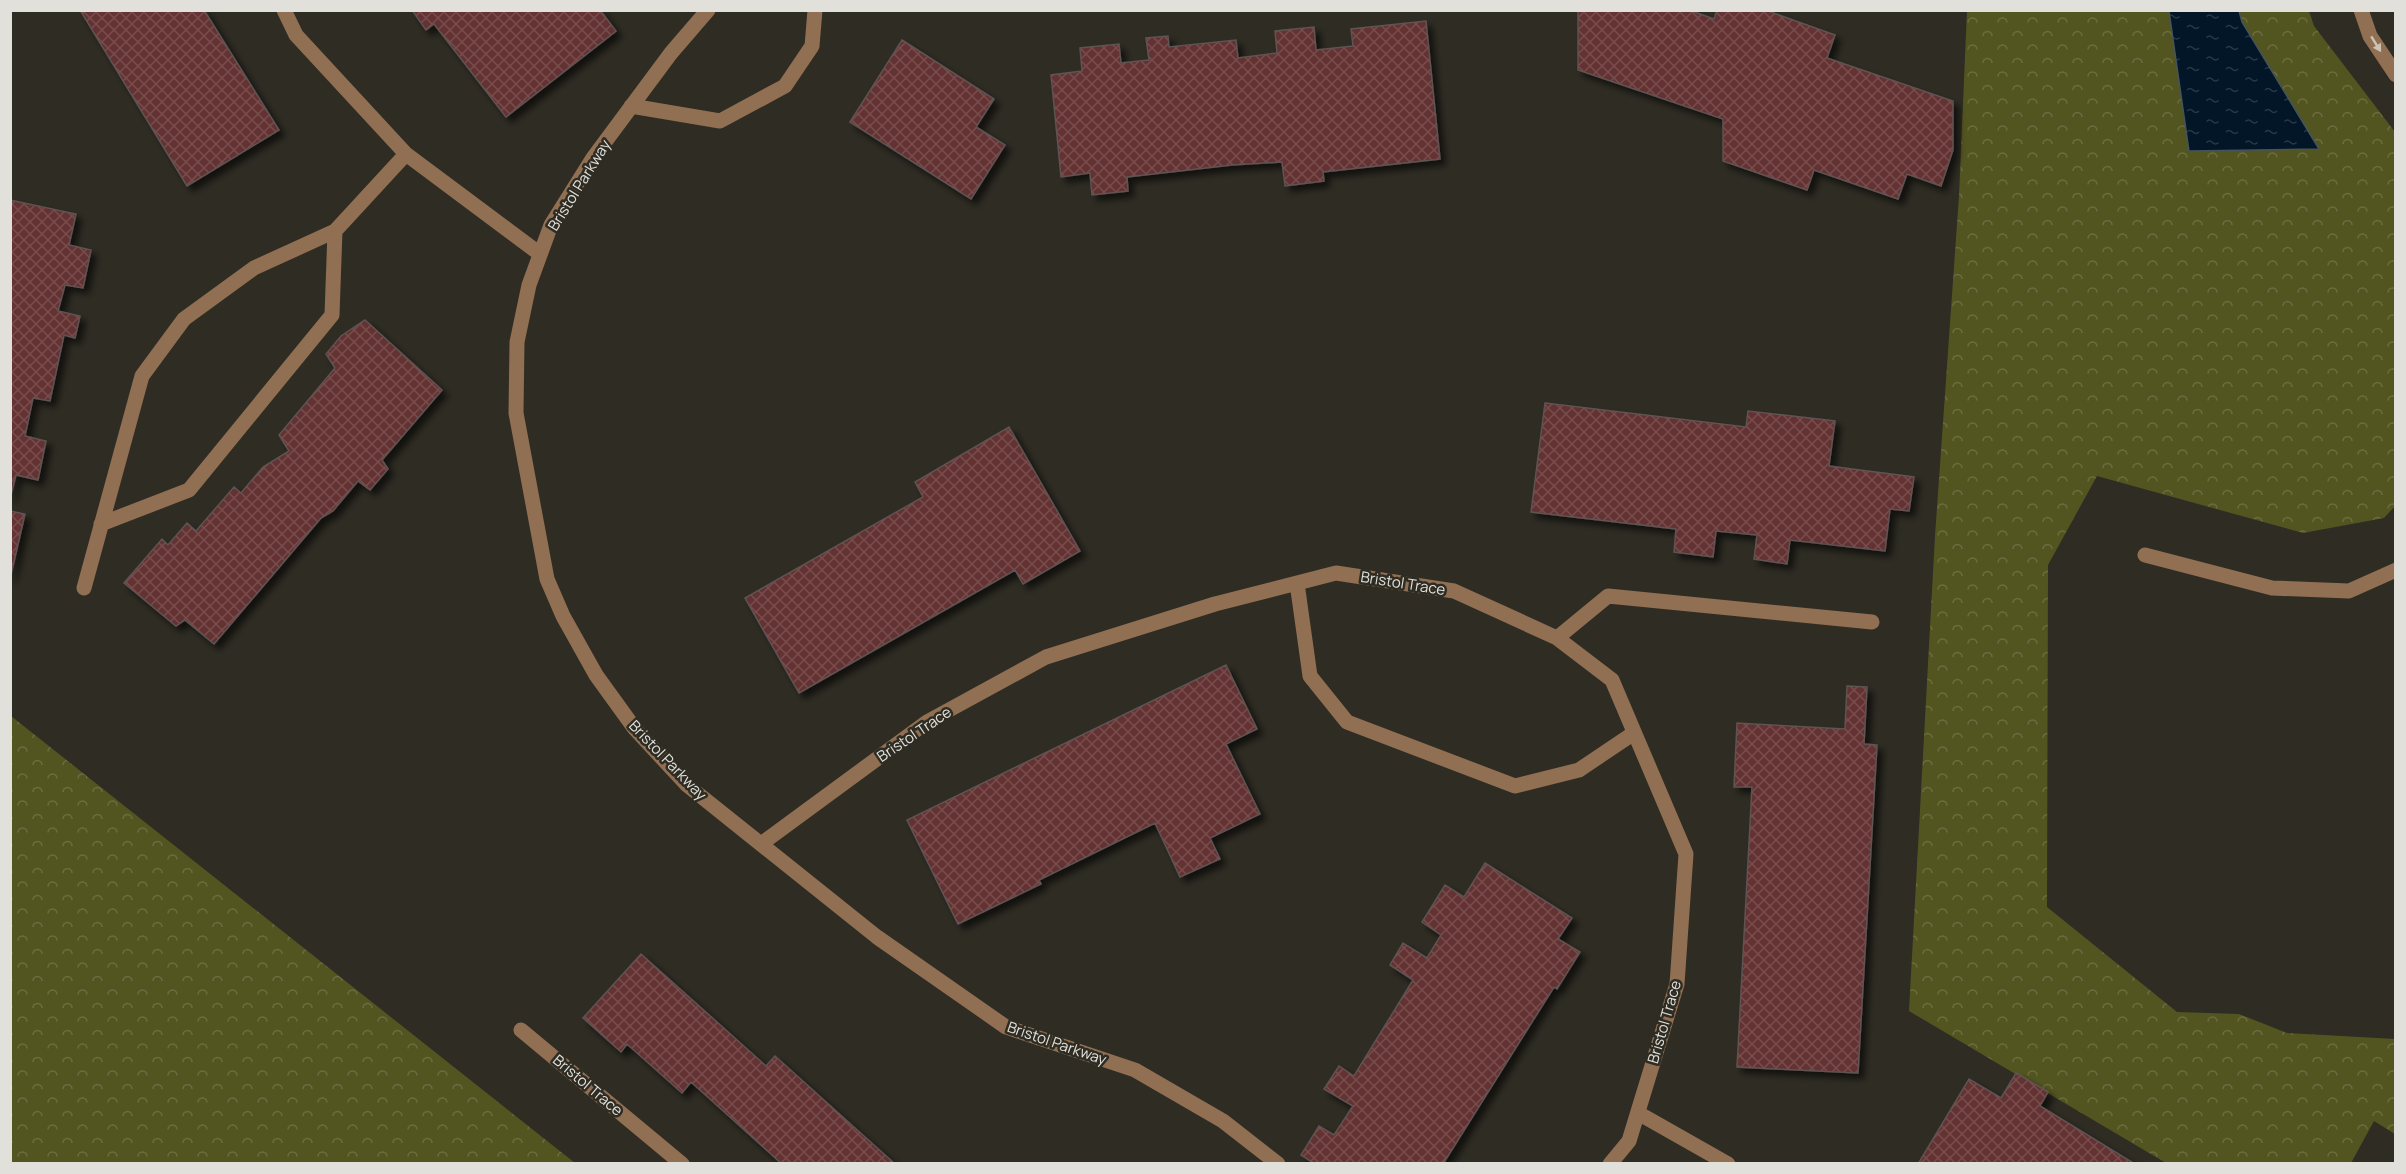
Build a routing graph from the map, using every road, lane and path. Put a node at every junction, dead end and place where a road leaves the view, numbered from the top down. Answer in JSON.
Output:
{"nodes":[{"id":1,"x":284,"y":10,"type":"edge"},
{"id":2,"x":708,"y":10,"type":"edge"},
{"id":3,"x":815,"y":10,"type":"edge"},
{"id":4,"x":2361,"y":10,"type":"edge"},
{"id":5,"x":2396,"y":75,"type":"edge"},
{"id":6,"x":631,"y":106,"type":"junction"},
{"id":7,"x":406,"y":154,"type":"junction"},
{"id":8,"x":335,"y":231,"type":"junction"},
{"id":9,"x":540,"y":254,"type":"junction"},
{"id":10,"x":101,"y":524,"type":"junction"},
{"id":11,"x":2145,"y":555,"type":"dead end"},
{"id":12,"x":2396,"y":570,"type":"edge"},
{"id":13,"x":1297,"y":583,"type":"junction"},
{"id":14,"x":84,"y":588,"type":"dead end"},
{"id":15,"x":1872,"y":622,"type":"dead end"},
{"id":16,"x":1557,"y":638,"type":"junction"},
{"id":17,"x":1634,"y":733,"type":"junction"},
{"id":18,"x":761,"y":844,"type":"junction"},
{"id":19,"x":521,"y":1030,"type":"dead end"},
{"id":20,"x":1638,"y":1113,"type":"junction"},
{"id":21,"x":682,"y":1164,"type":"edge"},
{"id":22,"x":1278,"y":1164,"type":"edge"},
{"id":23,"x":1610,"y":1164,"type":"edge"},
{"id":24,"x":1728,"y":1164,"type":"edge"}],
"edges":[{"from":1,"to":7,"type":"street"},
{"from":2,"to":6,"type":"street","name":"Bristol Parkway"},
{"from":3,"to":6,"type":"street"},
{"from":4,"to":5,"type":"street","one_way":true},
{"from":6,"to":9,"type":"street","name":"Bristol Parkway"},
{"from":7,"to":8,"type":"street"},
{"from":7,"to":9,"type":"street"},
{"from":8,"to":10,"type":"street"},
{"from":8,"to":10,"type":"street"},
{"from":9,"to":18,"type":"street","name":"Bristol Parkway"},
{"from":10,"to":14,"type":"street"},
{"from":11,"to":12,"type":"street"},
{"from":13,"to":16,"type":"street","name":"Bristol Trace"},
{"from":13,"to":17,"type":"street"},
{"from":13,"to":18,"type":"street","name":"Bristol Trace"},
{"from":15,"to":16,"type":"street"},
{"from":16,"to":17,"type":"street","name":"Bristol Trace"},
{"from":17,"to":20,"type":"street","name":"Bristol Trace"},
{"from":18,"to":22,"type":"street","name":"Bristol Parkway"},
{"from":19,"to":21,"type":"street","name":"Bristol Trace"},
{"from":20,"to":23,"type":"street","name":"Bristol Trace"},
{"from":20,"to":24,"type":"street"}]}
